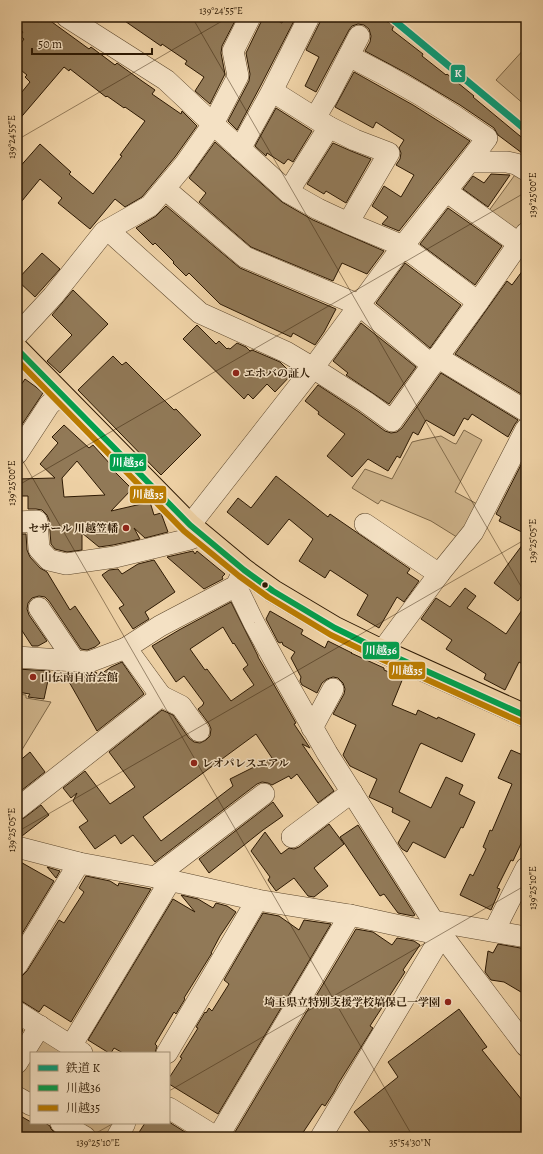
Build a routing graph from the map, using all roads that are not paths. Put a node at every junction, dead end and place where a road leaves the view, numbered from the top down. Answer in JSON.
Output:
{"nodes":[{"id":1,"x":67,"y":17,"type":"edge"},
{"id":2,"x":250,"y":17,"type":"edge"},
{"id":3,"x":309,"y":17,"type":"edge"},
{"id":4,"x":359,"y":36,"type":"dead end"},
{"id":5,"x":349,"y":56,"type":"junction"},
{"id":6,"x":272,"y":91,"type":"junction"},
{"id":7,"x":322,"y":122,"type":"junction"},
{"id":8,"x":213,"y":124,"type":"junction"},
{"id":9,"x":240,"y":149,"type":"junction"},
{"id":10,"x":469,"y":162,"type":"junction"},
{"id":11,"x":526,"y":170,"type":"edge"},
{"id":12,"x":165,"y":189,"type":"junction"},
{"id":13,"x":288,"y":192,"type":"junction"},
{"id":14,"x":446,"y":192,"type":"junction"},
{"id":15,"x":348,"y":223,"type":"junction"},
{"id":16,"x":108,"y":230,"type":"junction"},
{"id":17,"x":522,"y":238,"type":"edge"},
{"id":18,"x":403,"y":246,"type":"junction"},
{"id":19,"x":478,"y":302,"type":"junction"},
{"id":20,"x":359,"y":305,"type":"junction"},
{"id":21,"x":17,"y":334,"type":"edge"},
{"id":22,"x":17,"y":349,"type":"edge"},
{"id":23,"x":434,"y":361,"type":"junction"},
{"id":24,"x":313,"y":368,"type":"junction"},
{"id":25,"x":61,"y":394,"type":"junction"},
{"id":26,"x":526,"y":411,"type":"edge"},
{"id":27,"x":526,"y":431,"type":"edge"},
{"id":28,"x":17,"y":454,"type":"edge"},
{"id":29,"x":17,"y":522,"type":"edge"},
{"id":30,"x":365,"y":524,"type":"dead end"},
{"id":31,"x":195,"y":530,"type":"junction"},
{"id":32,"x":439,"y":574,"type":"junction"},
{"id":33,"x":240,"y":578,"type":"junction"},
{"id":34,"x":40,"y":608,"type":"dead end"},
{"id":35,"x":126,"y":648,"type":"junction"},
{"id":36,"x":382,"y":651,"type":"junction"},
{"id":37,"x":21,"y":652,"type":"edge"},
{"id":38,"x":74,"y":660,"type":"junction"},
{"id":39,"x":333,"y":689,"type":"dead end"},
{"id":40,"x":161,"y":696,"type":"junction"},
{"id":41,"x":526,"y":716,"type":"edge"},
{"id":42,"x":312,"y":728,"type":"junction"},
{"id":43,"x":199,"y":731,"type":"dead end"},
{"id":44,"x":352,"y":792,"type":"junction"},
{"id":45,"x":264,"y":794,"type":"dead end"},
{"id":46,"x":17,"y":809,"type":"edge"},
{"id":47,"x":292,"y":837,"type":"dead end"},
{"id":48,"x":17,"y":846,"type":"edge"},
{"id":49,"x":79,"y":863,"type":"junction"},
{"id":50,"x":526,"y":868,"type":"edge"},
{"id":51,"x":162,"y":879,"type":"junction"},
{"id":52,"x":257,"y":900,"type":"junction"},
{"id":53,"x":350,"y":915,"type":"junction"},
{"id":54,"x":437,"y":928,"type":"junction"},
{"id":55,"x":494,"y":931,"type":"junction"},
{"id":56,"x":526,"y":937,"type":"edge"},
{"id":57,"x":17,"y":964,"type":"edge"},
{"id":58,"x":17,"y":1012,"type":"edge"},
{"id":59,"x":40,"y":1026,"type":"junction"},
{"id":60,"x":526,"y":1046,"type":"edge"},
{"id":61,"x":76,"y":1050,"type":"edge"},
{"id":62,"x":168,"y":1052,"type":"edge"},
{"id":63,"x":17,"y":1063,"type":"edge"},
{"id":64,"x":17,"y":1097,"type":"edge"},
{"id":65,"x":30,"y":1104,"type":"edge"},
{"id":66,"x":170,"y":1109,"type":"edge"},
{"id":67,"x":63,"y":1124,"type":"edge"},
{"id":68,"x":124,"y":1124,"type":"edge"},
{"id":69,"x":85,"y":1137,"type":"edge"},
{"id":70,"x":116,"y":1137,"type":"edge"},
{"id":71,"x":217,"y":1137,"type":"edge"},
{"id":72,"x":321,"y":1137,"type":"edge"}],
"edges":[{"from":1,"to":8,"type":"street"},
{"from":2,"to":8,"type":"street"},
{"from":3,"to":6,"type":"street"},
{"from":4,"to":5,"type":"street"},
{"from":5,"to":7,"type":"street"},
{"from":5,"to":10,"type":"street"},
{"from":6,"to":7,"type":"street"},
{"from":6,"to":9,"type":"street"},
{"from":7,"to":13,"type":"street"},
{"from":7,"to":15,"type":"street"},
{"from":8,"to":9,"type":"street"},
{"from":8,"to":12,"type":"street"},
{"from":9,"to":13,"type":"street"},
{"from":10,"to":11,"type":"street"},
{"from":10,"to":14,"type":"street"},
{"from":12,"to":16,"type":"street"},
{"from":12,"to":20,"type":"street"},
{"from":13,"to":15,"type":"street"},
{"from":14,"to":17,"type":"street"},
{"from":14,"to":18,"type":"street"},
{"from":15,"to":18,"type":"street"},
{"from":16,"to":21,"type":"street"},
{"from":16,"to":24,"type":"street"},
{"from":17,"to":19,"type":"street"},
{"from":18,"to":19,"type":"street"},
{"from":18,"to":20,"type":"street"},
{"from":19,"to":23,"type":"street"},
{"from":20,"to":23,"type":"street"},
{"from":20,"to":24,"type":"street"},
{"from":22,"to":25,"type":"main road"},
{"from":23,"to":24,"type":"street"},
{"from":23,"to":26,"type":"street"},
{"from":24,"to":31,"type":"street"},
{"from":25,"to":28,"type":"street"},
{"from":25,"to":31,"type":"main road"},
{"from":27,"to":32,"type":"street"},
{"from":29,"to":31,"type":"street"},
{"from":30,"to":32,"type":"street"},
{"from":31,"to":33,"type":"main road"},
{"from":32,"to":36,"type":"street"},
{"from":33,"to":35,"type":"street"},
{"from":33,"to":36,"type":"main road"},
{"from":33,"to":42,"type":"street"},
{"from":34,"to":38,"type":"street"},
{"from":35,"to":38,"type":"street"},
{"from":35,"to":40,"type":"street"},
{"from":36,"to":41,"type":"main road"},
{"from":37,"to":38,"type":"street"},
{"from":39,"to":42,"type":"street"},
{"from":40,"to":43,"type":"street"},
{"from":40,"to":46,"type":"street"},
{"from":42,"to":44,"type":"street"},
{"from":44,"to":47,"type":"street"},
{"from":44,"to":54,"type":"street"},
{"from":45,"to":51,"type":"street"},
{"from":48,"to":49,"type":"street"},
{"from":49,"to":51,"type":"street"},
{"from":49,"to":57,"type":"street"},
{"from":50,"to":55,"type":"street"},
{"from":51,"to":52,"type":"street"},
{"from":51,"to":61,"type":"street"},
{"from":52,"to":53,"type":"street"},
{"from":52,"to":62,"type":"street"},
{"from":53,"to":54,"type":"street"},
{"from":53,"to":71,"type":"street"},
{"from":54,"to":55,"type":"street"},
{"from":54,"to":60,"type":"street"},
{"from":54,"to":72,"type":"street"},
{"from":55,"to":56,"type":"street"},
{"from":58,"to":59,"type":"street"},
{"from":59,"to":61,"type":"street"},
{"from":59,"to":63,"type":"street"},
{"from":64,"to":65,"type":"street"},
{"from":66,"to":71,"type":"street"},
{"from":67,"to":69,"type":"street"},
{"from":68,"to":70,"type":"street"}]}
